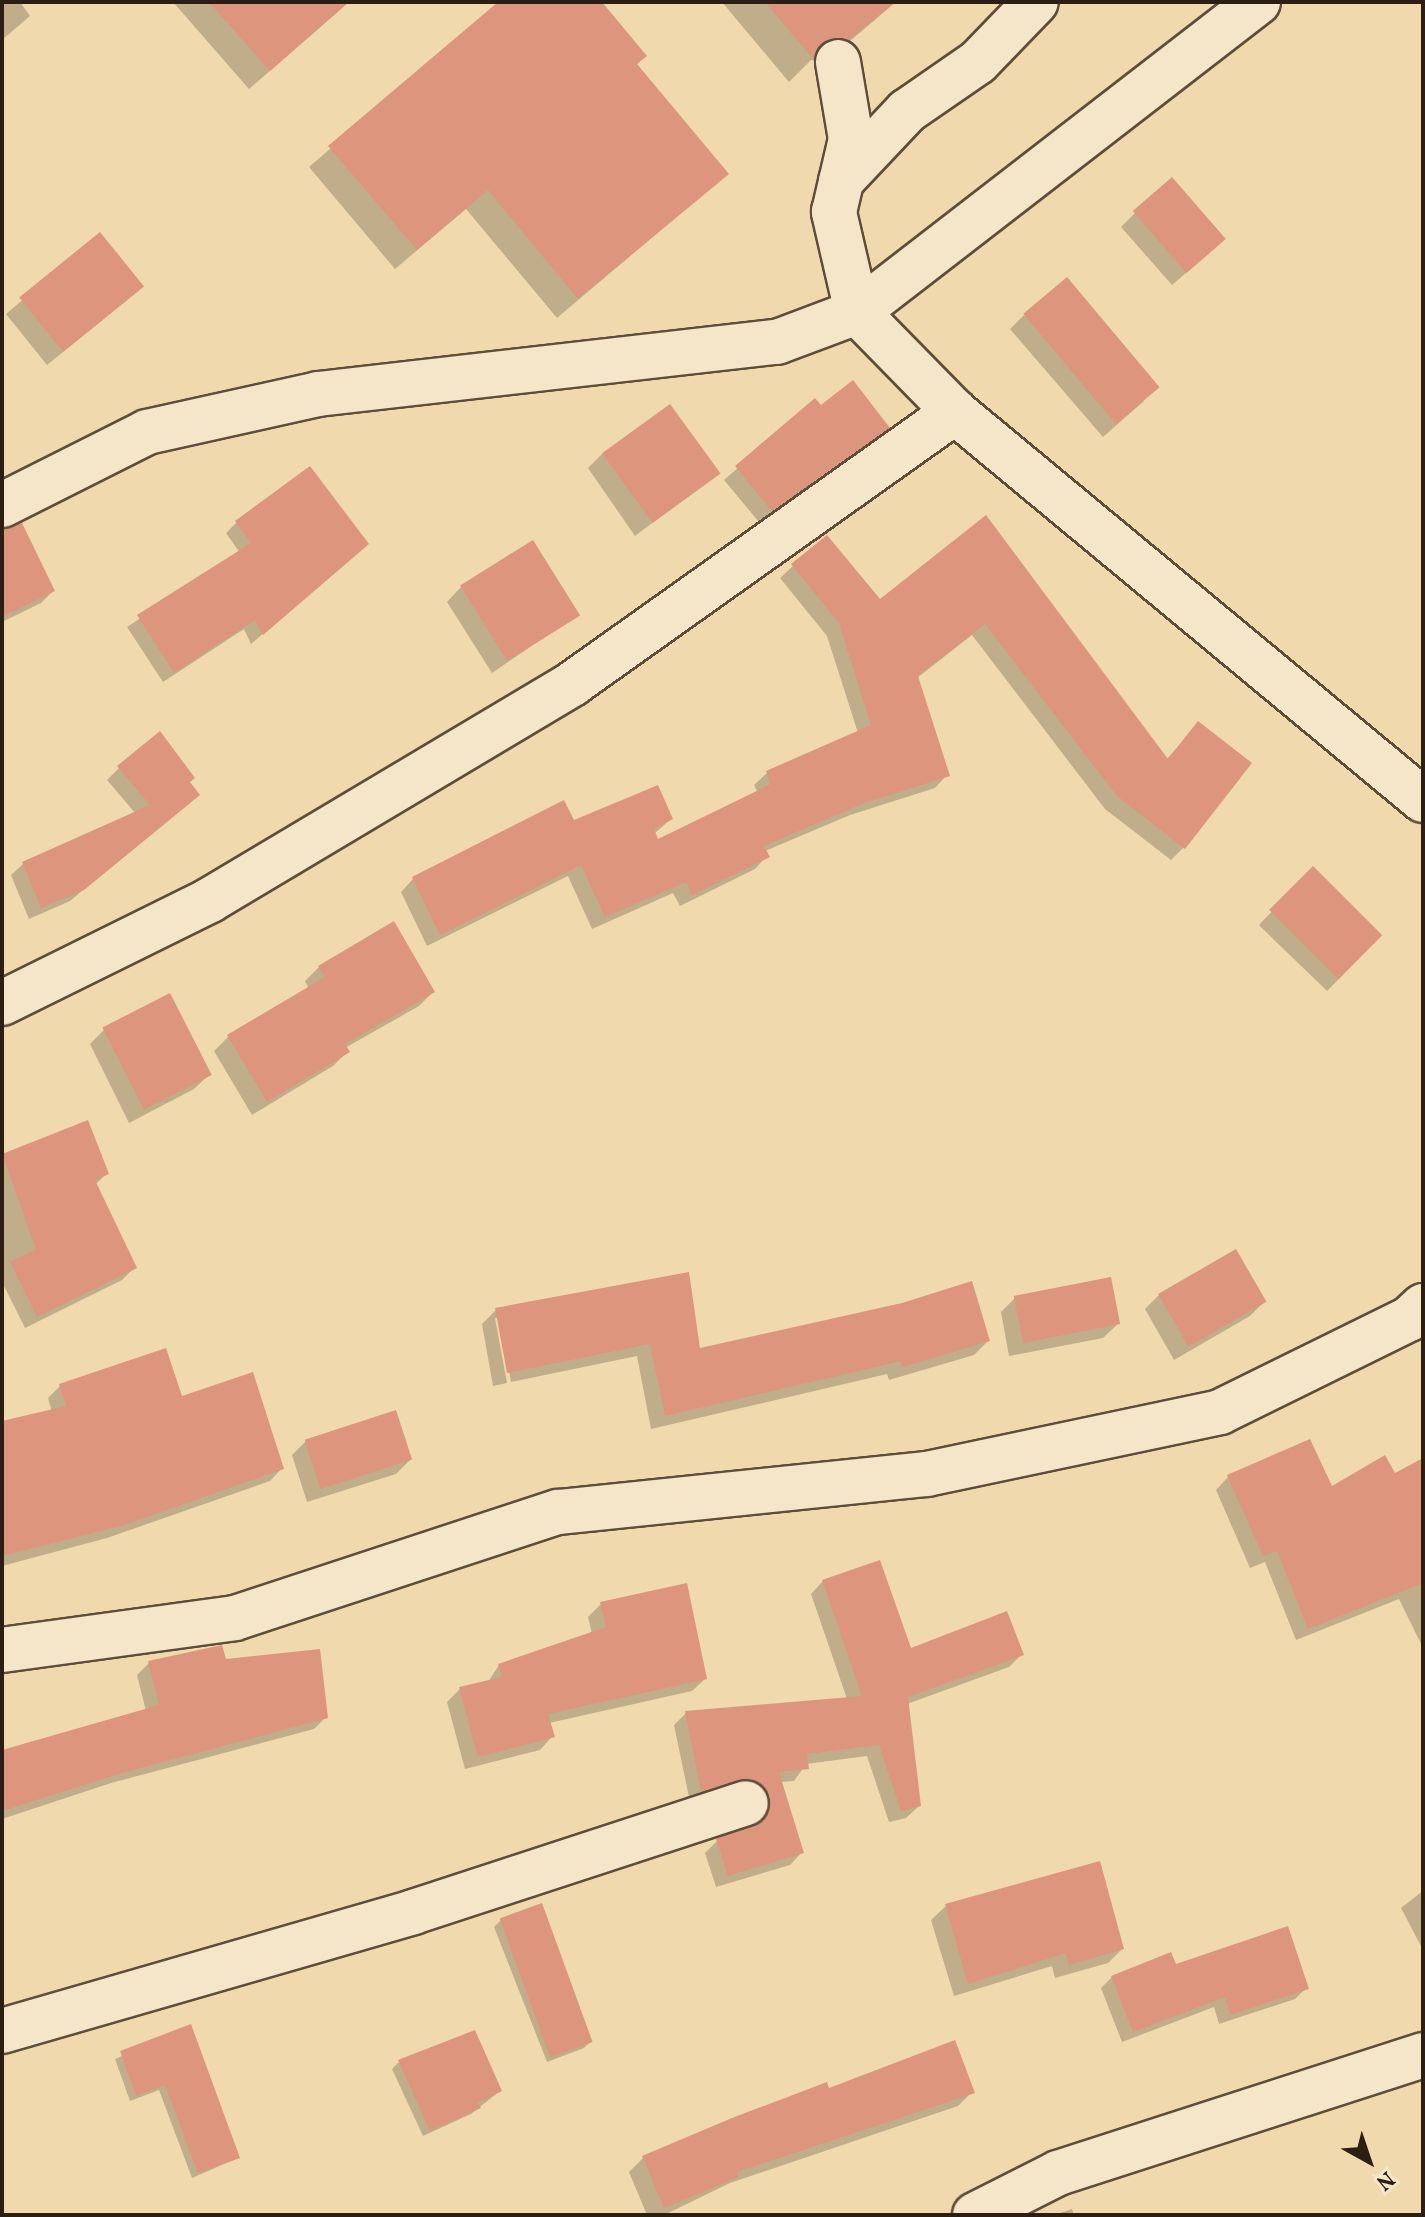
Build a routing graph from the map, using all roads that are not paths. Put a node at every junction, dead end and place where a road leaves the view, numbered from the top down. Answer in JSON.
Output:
{"nodes":[{"id":1,"x":1036,"y":2,"type":"edge"},
{"id":2,"x":1258,"y":2,"type":"edge"},
{"id":3,"x":838,"y":62,"type":"dead end"},
{"id":4,"x":841,"y":181,"type":"junction"},
{"id":5,"x":857,"y":312,"type":"junction"},
{"id":6,"x":955,"y":412,"type":"junction"},
{"id":7,"x":2,"y":505,"type":"edge"},
{"id":8,"x":1423,"y":800,"type":"edge"},
{"id":9,"x":2,"y":1003,"type":"edge"},
{"id":10,"x":1423,"y":1306,"type":"edge"},
{"id":11,"x":2,"y":1650,"type":"edge"},
{"id":12,"x":746,"y":1803,"type":"dead end"},
{"id":13,"x":2,"y":2031,"type":"edge"},
{"id":14,"x":1423,"y":2055,"type":"edge"},
{"id":15,"x":975,"y":2215,"type":"edge"}],
"edges":[{"from":1,"to":4,"type":"street"},
{"from":2,"to":5,"type":"street"},
{"from":3,"to":4,"type":"street"},
{"from":4,"to":5,"type":"street"},
{"from":5,"to":6,"type":"street"},
{"from":5,"to":7,"type":"street"},
{"from":6,"to":8,"type":"street"},
{"from":6,"to":9,"type":"street"},
{"from":10,"to":11,"type":"street"},
{"from":12,"to":13,"type":"street"},
{"from":14,"to":15,"type":"street"}]}
